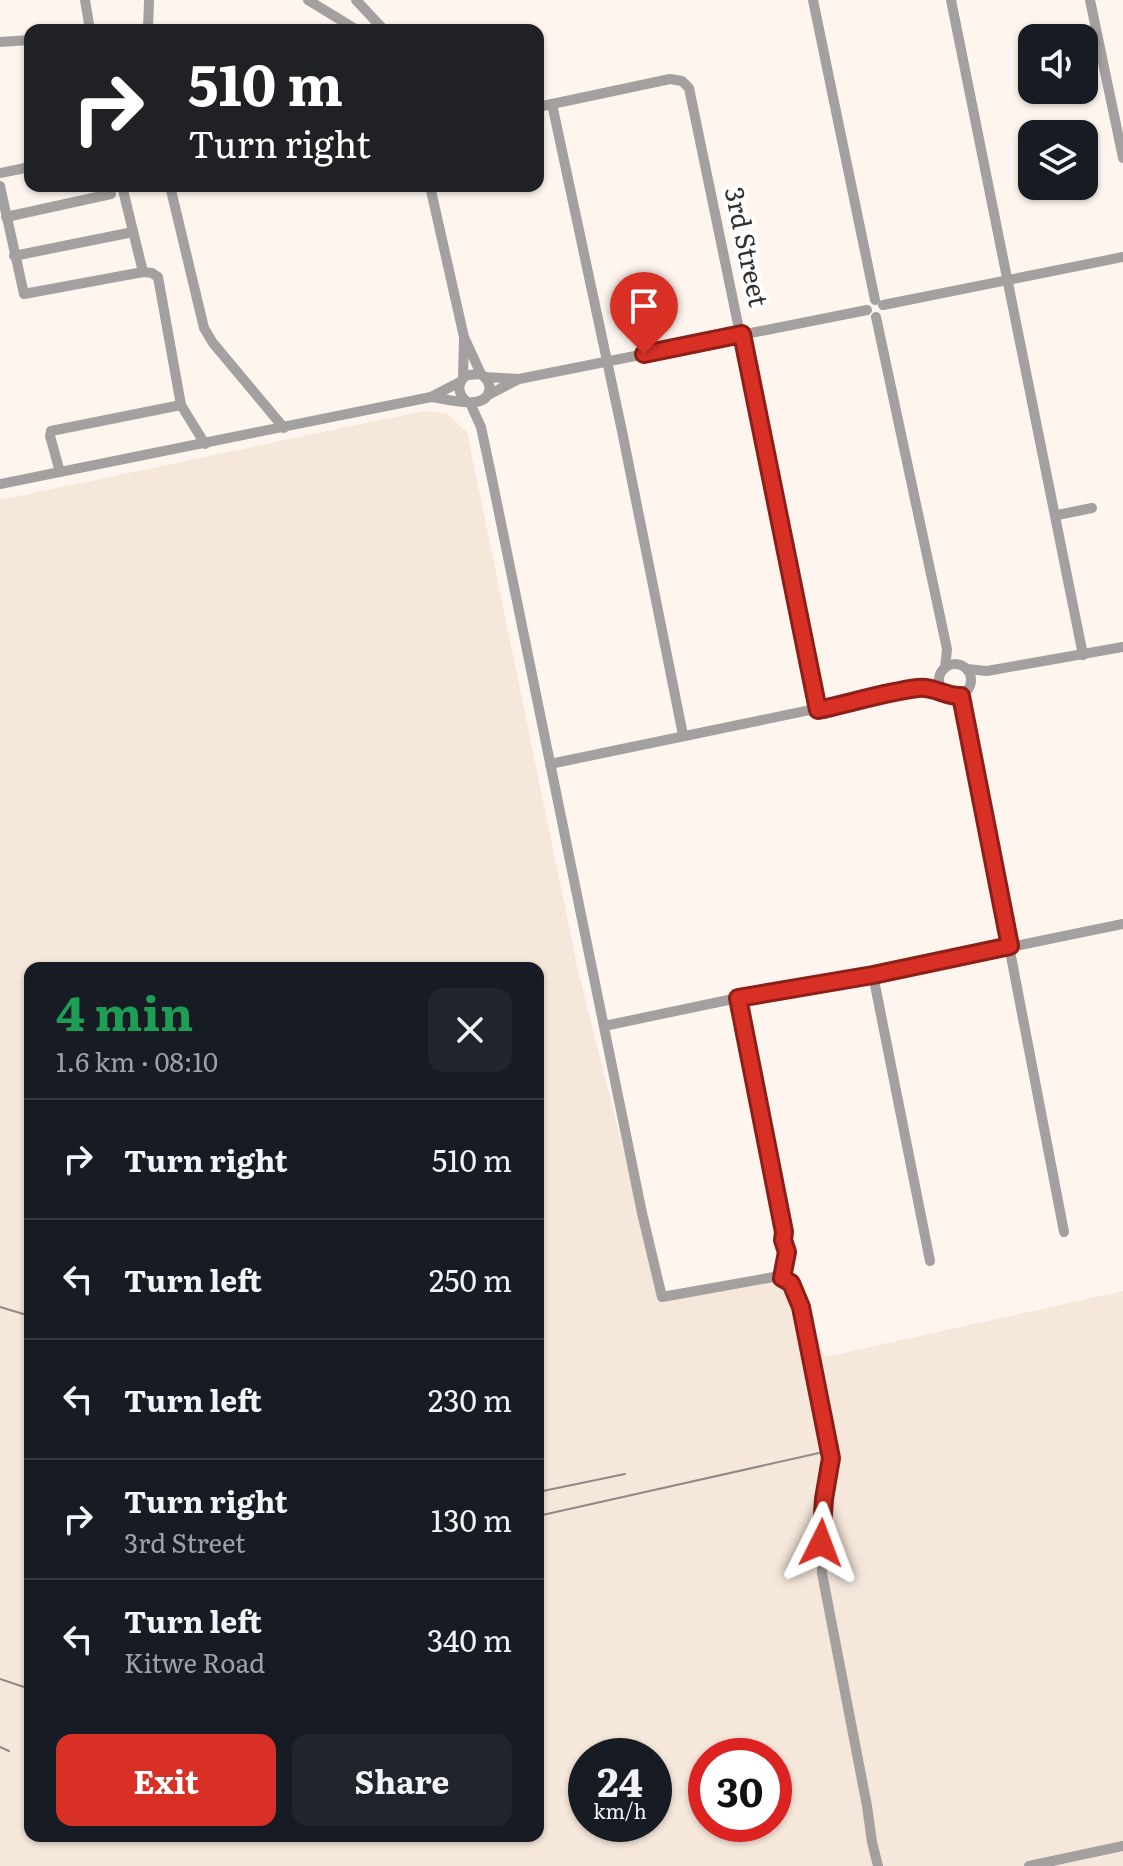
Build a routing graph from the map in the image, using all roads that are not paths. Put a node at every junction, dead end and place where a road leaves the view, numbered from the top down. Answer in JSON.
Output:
{"nodes":[{"id":1,"x":85,"y":0,"type":"edge"},
{"id":2,"x":149,"y":0,"type":"edge"},
{"id":3,"x":308,"y":0,"type":"edge"},
{"id":4,"x":356,"y":0,"type":"edge"},
{"id":5,"x":813,"y":0,"type":"edge"},
{"id":6,"x":951,"y":0,"type":"edge"},
{"id":7,"x":1090,"y":0,"type":"edge"},
{"id":8,"x":86,"y":24,"type":"edge"},
{"id":9,"x":148,"y":24,"type":"edge"},
{"id":10,"x":347,"y":24,"type":"edge"},
{"id":11,"x":378,"y":24,"type":"edge"},
{"id":12,"x":24,"y":40,"type":"edge"},
{"id":13,"x":0,"y":42,"type":"edge"},
{"id":14,"x":552,"y":104,"type":"junction"},
{"id":15,"x":544,"y":106,"type":"edge"},
{"id":16,"x":1123,"y":158,"type":"edge"},
{"id":17,"x":24,"y":168,"type":"edge"},
{"id":18,"x":0,"y":173,"type":"edge"},
{"id":19,"x":0,"y":186,"type":"edge"},
{"id":20,"x":123,"y":192,"type":"edge"},
{"id":21,"x":171,"y":192,"type":"edge"},
{"id":22,"x":431,"y":192,"type":"edge"},
{"id":23,"x":111,"y":194,"type":"dead end"},
{"id":24,"x":6,"y":217,"type":"junction"},
{"id":25,"x":133,"y":232,"type":"junction"},
{"id":26,"x":14,"y":256,"type":"junction"},
{"id":27,"x":1123,"y":257,"type":"edge"},
{"id":28,"x":143,"y":272,"type":"junction"},
{"id":29,"x":1008,"y":280,"type":"junction"},
{"id":30,"x":879,"y":303,"type":"junction"},
{"id":31,"x":871,"y":313,"type":"junction"},
{"id":32,"x":742,"y":334,"type":"junction"},
{"id":33,"x":464,"y":337,"type":"junction"},
{"id":34,"x":607,"y":362,"type":"junction"},
{"id":35,"x":483,"y":376,"type":"junction"},
{"id":36,"x":519,"y":379,"type":"junction"},
{"id":37,"x":462,"y":380,"type":"junction"},
{"id":38,"x":431,"y":397,"type":"junction"},
{"id":39,"x":487,"y":397,"type":"junction"},
{"id":40,"x":468,"y":402,"type":"junction"},
{"id":41,"x":181,"y":405,"type":"junction"},
{"id":42,"x":481,"y":427,"type":"junction"},
{"id":43,"x":284,"y":428,"type":"junction"},
{"id":44,"x":205,"y":444,"type":"junction"},
{"id":45,"x":60,"y":472,"type":"junction"},
{"id":46,"x":0,"y":484,"type":"edge"},
{"id":47,"x":1092,"y":508,"type":"dead end"},
{"id":48,"x":1057,"y":515,"type":"junction"},
{"id":49,"x":1123,"y":647,"type":"edge"},
{"id":50,"x":947,"y":649,"type":"junction"},
{"id":51,"x":1083,"y":655,"type":"junction"},
{"id":52,"x":964,"y":667,"type":"junction"},
{"id":53,"x":942,"y":671,"type":"junction"},
{"id":54,"x":987,"y":671,"type":"junction"},
{"id":55,"x":971,"y":685,"type":"junction"},
{"id":56,"x":921,"y":687,"type":"junction"},
{"id":57,"x":943,"y":690,"type":"junction"},
{"id":58,"x":961,"y":696,"type":"junction"},
{"id":59,"x":818,"y":710,"type":"junction"},
{"id":60,"x":683,"y":735,"type":"junction"},
{"id":61,"x":550,"y":764,"type":"junction"},
{"id":62,"x":1123,"y":924,"type":"edge"},
{"id":63,"x":1010,"y":946,"type":"junction"},
{"id":64,"x":873,"y":975,"type":"junction"},
{"id":65,"x":738,"y":998,"type":"junction"},
{"id":66,"x":604,"y":1026,"type":"junction"},
{"id":67,"x":1064,"y":1232,"type":"dead end"},
{"id":68,"x":930,"y":1261,"type":"dead end"},
{"id":69,"x":782,"y":1278,"type":"junction"},
{"id":70,"x":1123,"y":1846,"type":"edge"},
{"id":71,"x":878,"y":1866,"type":"edge"},
{"id":72,"x":1029,"y":1866,"type":"edge"}],
"edges":[{"from":1,"to":8,"type":"street"},
{"from":2,"to":9,"type":"street"},
{"from":3,"to":10,"type":"street"},
{"from":4,"to":11,"type":"street"},
{"from":5,"to":30,"type":"street"},
{"from":6,"to":29,"type":"street"},
{"from":7,"to":16,"type":"street"},
{"from":12,"to":13,"type":"street"},
{"from":14,"to":15,"type":"street","name":"3rd Street"},
{"from":14,"to":32,"type":"street","name":"3rd Street"},
{"from":14,"to":34,"type":"street"},
{"from":17,"to":18,"type":"street"},
{"from":19,"to":24,"type":"street"},
{"from":20,"to":25,"type":"street"},
{"from":21,"to":43,"type":"street"},
{"from":22,"to":33,"type":"street"},
{"from":23,"to":24,"type":"street"},
{"from":24,"to":26,"type":"street"},
{"from":25,"to":26,"type":"street"},
{"from":25,"to":28,"type":"street"},
{"from":26,"to":28,"type":"street"},
{"from":27,"to":29,"type":"street"},
{"from":28,"to":41,"type":"street"},
{"from":29,"to":30,"type":"street"},
{"from":29,"to":48,"type":"street"},
{"from":30,"to":31,"type":"street"},
{"from":31,"to":32,"type":"street"},
{"from":31,"to":50,"type":"street"},
{"from":32,"to":34,"type":"street"},
{"from":32,"to":59,"type":"street","name":"3rd Street"},
{"from":33,"to":35,"type":"street"},
{"from":33,"to":37,"type":"street"},
{"from":34,"to":36,"type":"street"},
{"from":34,"to":60,"type":"street"},
{"from":35,"to":36,"type":"street"},
{"from":35,"to":37,"type":"street"},
{"from":35,"to":39,"type":"street"},
{"from":36,"to":39,"type":"street"},
{"from":37,"to":38,"type":"street"},
{"from":37,"to":40,"type":"street"},
{"from":38,"to":40,"type":"street"},
{"from":38,"to":43,"type":"street"},
{"from":39,"to":40,"type":"street"},
{"from":39,"to":42,"type":"street"},
{"from":40,"to":42,"type":"street"},
{"from":41,"to":44,"type":"street"},
{"from":41,"to":45,"type":"street"},
{"from":42,"to":61,"type":"street"},
{"from":43,"to":44,"type":"street"},
{"from":44,"to":45,"type":"street"},
{"from":45,"to":46,"type":"street"},
{"from":47,"to":48,"type":"street"},
{"from":48,"to":51,"type":"street"},
{"from":49,"to":51,"type":"street"},
{"from":50,"to":52,"type":"street"},
{"from":50,"to":53,"type":"street"},
{"from":51,"to":54,"type":"street"},
{"from":52,"to":53,"type":"street"},
{"from":52,"to":54,"type":"street"},
{"from":52,"to":55,"type":"street"},
{"from":53,"to":56,"type":"street"},
{"from":53,"to":57,"type":"street"},
{"from":54,"to":55,"type":"street"},
{"from":55,"to":58,"type":"street"},
{"from":56,"to":57,"type":"street"},
{"from":56,"to":59,"type":"street"},
{"from":57,"to":58,"type":"street"},
{"from":58,"to":63,"type":"street"},
{"from":59,"to":60,"type":"street"},
{"from":60,"to":61,"type":"street"},
{"from":61,"to":66,"type":"street"},
{"from":62,"to":63,"type":"street"},
{"from":63,"to":64,"type":"street"},
{"from":63,"to":67,"type":"street"},
{"from":64,"to":65,"type":"street"},
{"from":64,"to":68,"type":"street"},
{"from":65,"to":66,"type":"street"},
{"from":65,"to":69,"type":"street"},
{"from":66,"to":69,"type":"street"},
{"from":69,"to":71,"type":"street"},
{"from":70,"to":72,"type":"street"}]}
